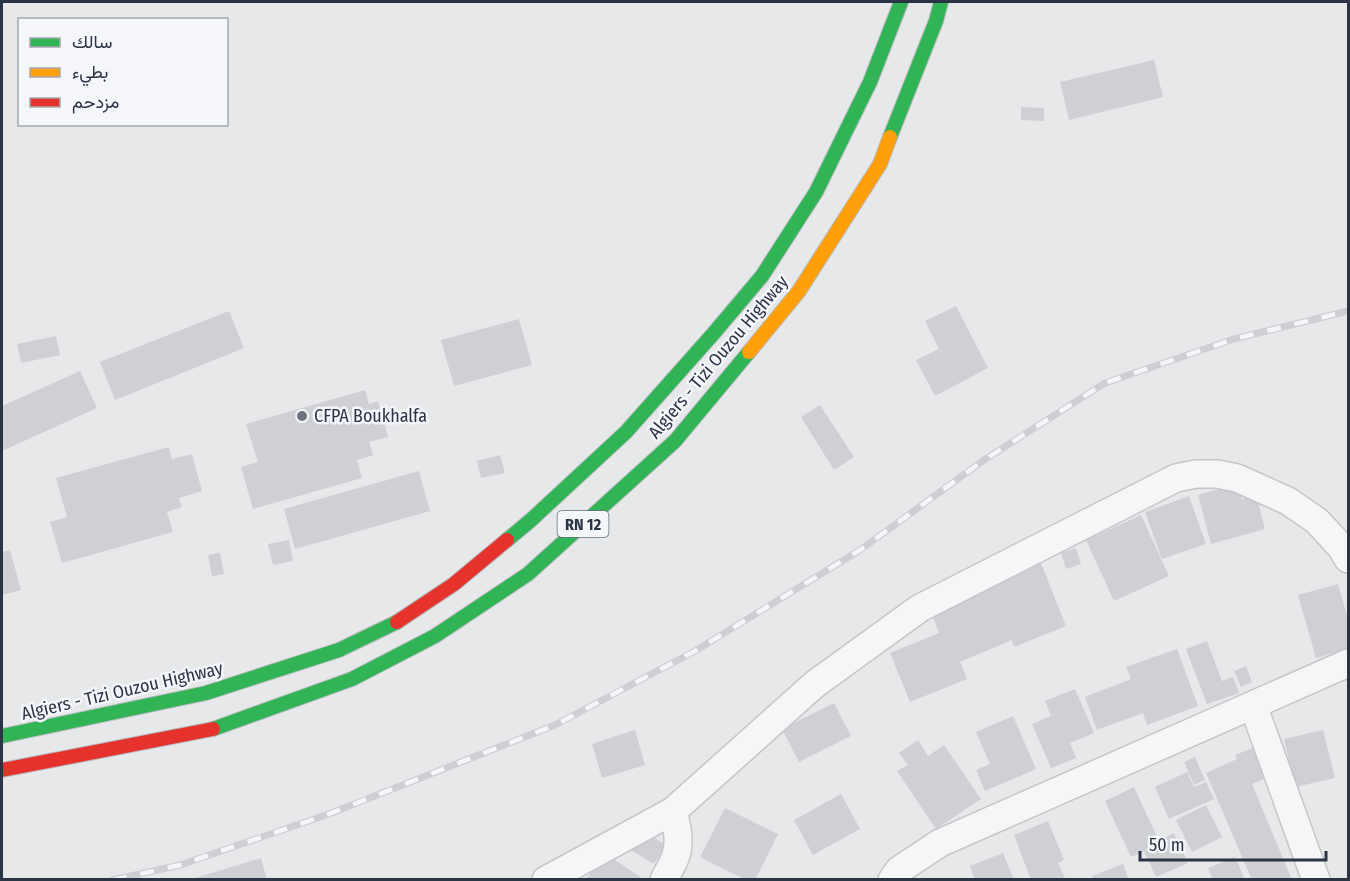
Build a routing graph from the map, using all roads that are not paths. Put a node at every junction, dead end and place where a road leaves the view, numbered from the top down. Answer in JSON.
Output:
{"nodes":[{"id":1,"x":900,"y":2,"type":"edge"},
{"id":2,"x":941,"y":2,"type":"edge"},
{"id":3,"x":1348,"y":559,"type":"edge"},
{"id":4,"x":1348,"y":663,"type":"edge"},
{"id":5,"x":1253,"y":705,"type":"junction"},
{"id":6,"x":2,"y":736,"type":"edge"},
{"id":7,"x":2,"y":770,"type":"edge"},
{"id":8,"x":673,"y":811,"type":"junction"},
{"id":9,"x":546,"y":879,"type":"edge"},
{"id":10,"x":664,"y":879,"type":"edge"},
{"id":11,"x":892,"y":879,"type":"edge"},
{"id":12,"x":1316,"y":879,"type":"edge"}],
"edges":[{"from":1,"to":6,"type":"highway","name":"Algiers - Tizi Ouzou Highway","number":"RN 12"},
{"from":2,"to":7,"type":"highway","name":"Algiers - Tizi Ouzou Highway","number":"RN 12"},
{"from":3,"to":8,"type":"street"},
{"from":4,"to":5,"type":"street"},
{"from":5,"to":11,"type":"street"},
{"from":5,"to":12,"type":"street"},
{"from":8,"to":9,"type":"street"},
{"from":8,"to":10,"type":"street"}]}
